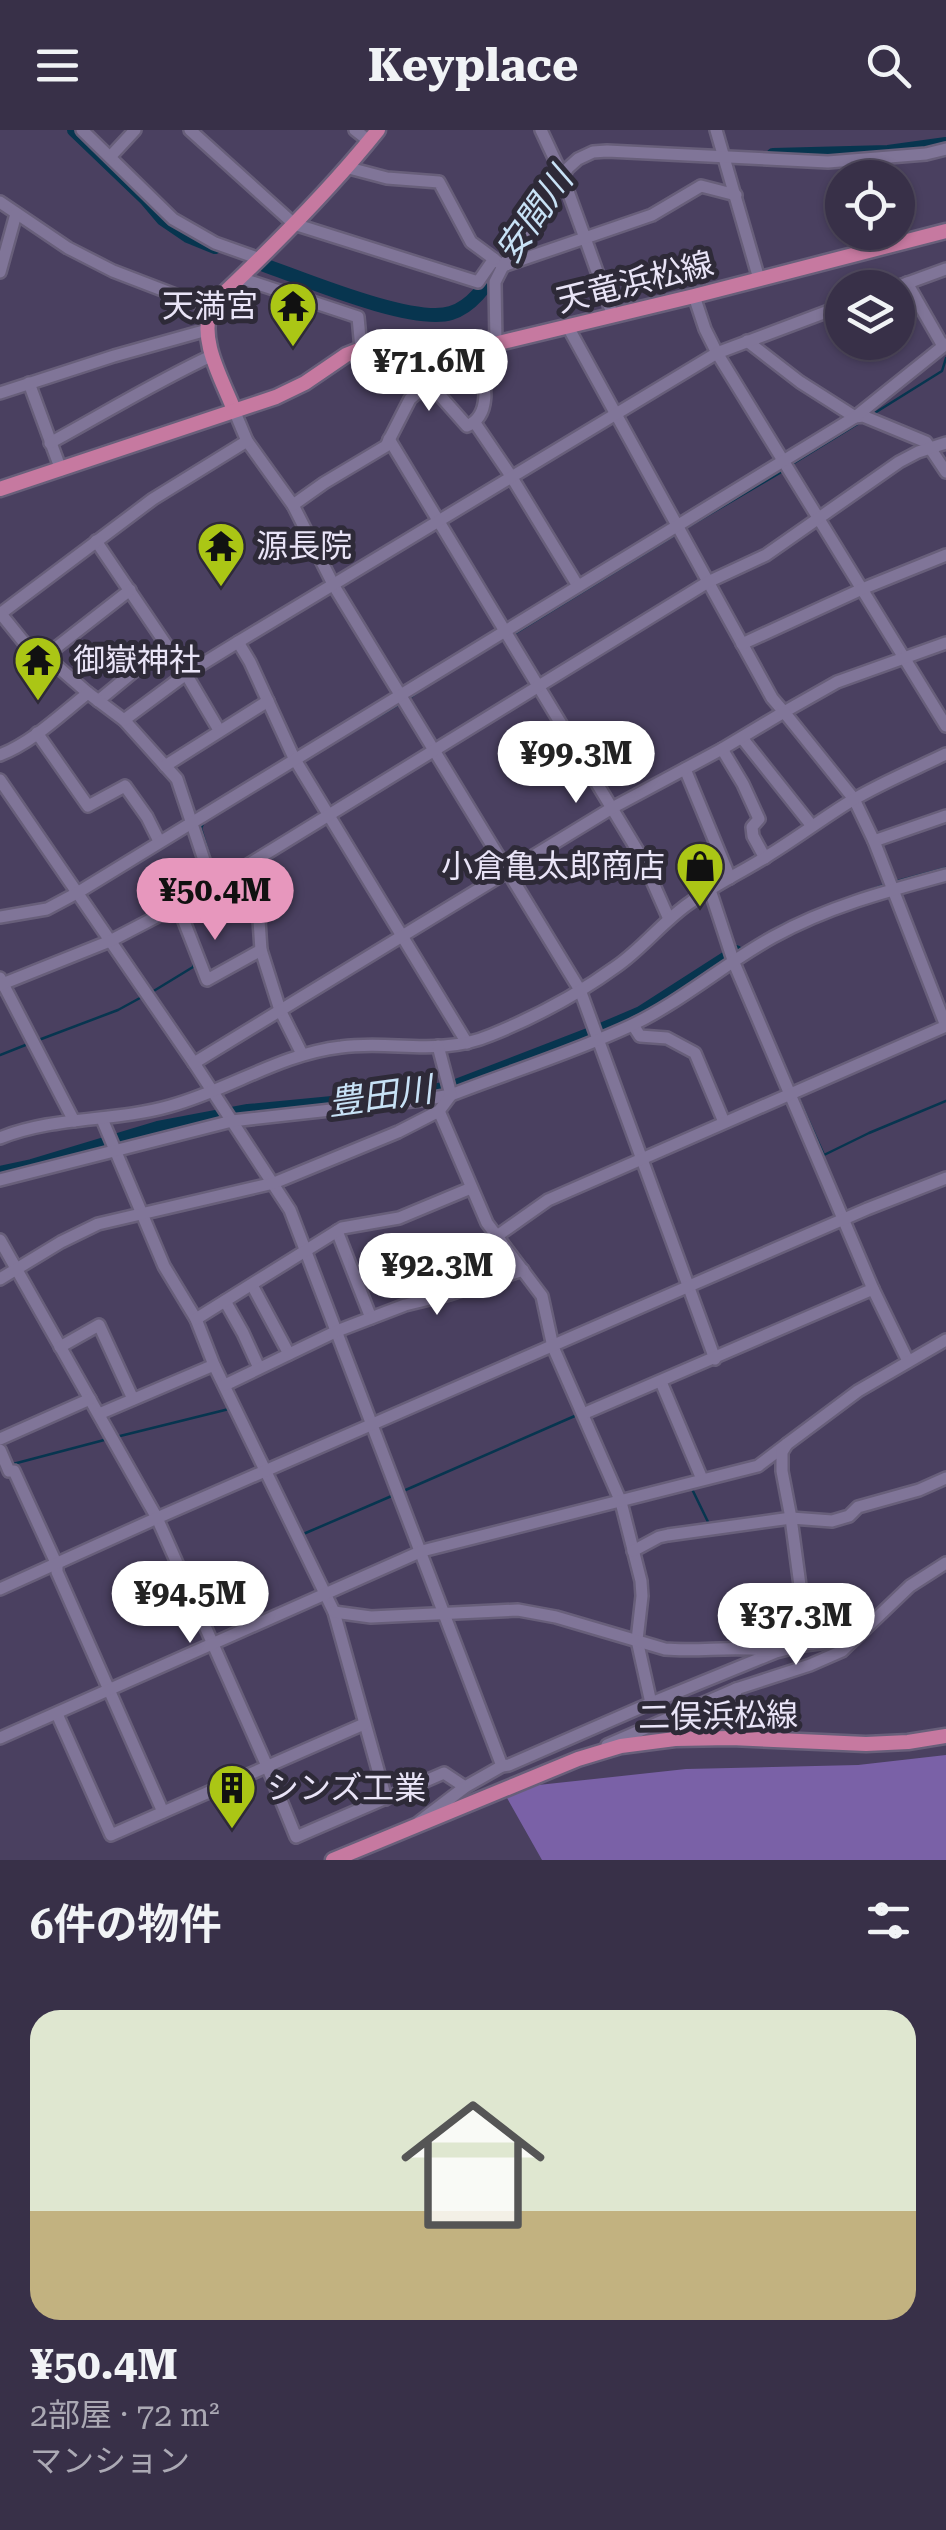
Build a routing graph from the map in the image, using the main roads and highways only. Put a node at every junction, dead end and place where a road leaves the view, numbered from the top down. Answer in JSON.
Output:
{"nodes":[{"id":1,"x":373,"y":136,"type":"edge"},
{"id":2,"x":946,"y":231,"type":"edge"},
{"id":3,"x":234,"y":410,"type":"junction"},
{"id":4,"x":0,"y":489,"type":"edge"},
{"id":5,"x":946,"y":1736,"type":"edge"},
{"id":6,"x":333,"y":1860,"type":"edge"}],
"edges":[{"from":1,"to":3,"type":"main road"},
{"from":2,"to":3,"type":"main road","name":"天竜浜松線"},
{"from":3,"to":4,"type":"main road"},
{"from":5,"to":6,"type":"main road","name":"二俣浜松線"}]}
